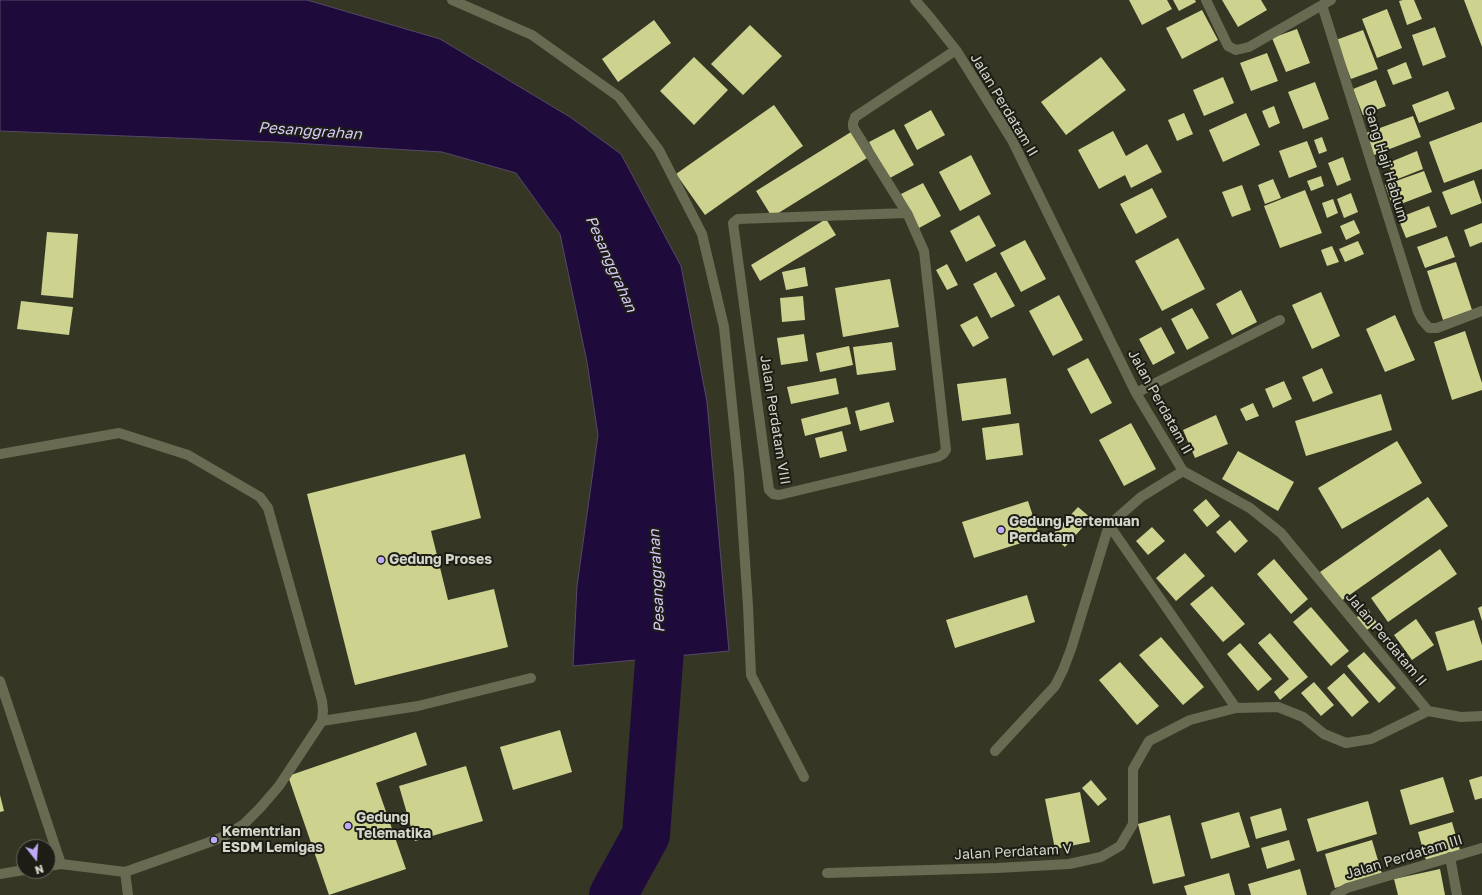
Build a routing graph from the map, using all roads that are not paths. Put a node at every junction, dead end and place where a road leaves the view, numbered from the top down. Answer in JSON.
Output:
{"nodes":[{"id":1,"x":452,"y":0,"type":"edge"},
{"id":2,"x":915,"y":0,"type":"edge"},
{"id":3,"x":1206,"y":0,"type":"edge"},
{"id":4,"x":1326,"y":2,"type":"edge"},
{"id":5,"x":956,"y":50,"type":"junction"},
{"id":6,"x":906,"y":213,"type":"junction"},
{"id":7,"x":1482,"y":311,"type":"edge"},
{"id":8,"x":1280,"y":320,"type":"dead end"},
{"id":9,"x":1136,"y":393,"type":"junction"},
{"id":10,"x":0,"y":454,"type":"edge"},
{"id":11,"x":1183,"y":471,"type":"junction"},
{"id":12,"x":1109,"y":525,"type":"junction"},
{"id":13,"x":531,"y":678,"type":"dead end"},
{"id":14,"x":0,"y":682,"type":"edge"},
{"id":15,"x":1236,"y":708,"type":"junction"},
{"id":16,"x":1428,"y":711,"type":"junction"},
{"id":17,"x":1482,"y":716,"type":"edge"},
{"id":18,"x":322,"y":721,"type":"junction"},
{"id":19,"x":995,"y":751,"type":"dead end"},
{"id":20,"x":804,"y":777,"type":"dead end"},
{"id":21,"x":1482,"y":848,"type":"edge"},
{"id":22,"x":1450,"y":857,"type":"junction"},
{"id":23,"x":60,"y":864,"type":"junction"},
{"id":24,"x":56,"y":865,"type":"edge"},
{"id":25,"x":16,"y":871,"type":"edge"},
{"id":26,"x":125,"y":872,"type":"junction"},
{"id":27,"x":827,"y":873,"type":"dead end"},
{"id":28,"x":0,"y":874,"type":"edge"},
{"id":29,"x":128,"y":895,"type":"edge"},
{"id":30,"x":1335,"y":895,"type":"edge"},
{"id":31,"x":1457,"y":895,"type":"edge"}],
"edges":[{"from":1,"to":20,"type":"street"},
{"from":2,"to":5,"type":"street","name":"Jalan Perdatam II"},
{"from":3,"to":4,"type":"street"},
{"from":4,"to":7,"type":"street","name":"Gang Haji Hablum"},
{"from":5,"to":6,"type":"street","name":"Jalan Perdatam VIII"},
{"from":5,"to":9,"type":"street","name":"Jalan Perdatam II"},
{"from":6,"to":6,"type":"street","name":"Jalan Perdatam VIII"},
{"from":8,"to":9,"type":"street"},
{"from":9,"to":11,"type":"street","name":"Jalan Perdatam II"},
{"from":10,"to":18,"type":"street"},
{"from":11,"to":12,"type":"street"},
{"from":11,"to":16,"type":"street","name":"Jalan Perdatam II"},
{"from":12,"to":15,"type":"street"},
{"from":12,"to":19,"type":"street"},
{"from":13,"to":18,"type":"street"},
{"from":14,"to":23,"type":"street"},
{"from":15,"to":16,"type":"street","name":"Jalan Perdatam V"},
{"from":15,"to":27,"type":"street","name":"Jalan Perdatam V"},
{"from":16,"to":17,"type":"street"},
{"from":18,"to":26,"type":"street"},
{"from":21,"to":22,"type":"street","name":"Jalan Perdatam III"},
{"from":22,"to":30,"type":"street","name":"Jalan Perdatam III"},
{"from":22,"to":31,"type":"street"},
{"from":23,"to":24,"type":"street"},
{"from":23,"to":26,"type":"street"},
{"from":25,"to":28,"type":"street"},
{"from":26,"to":29,"type":"street"}]}
